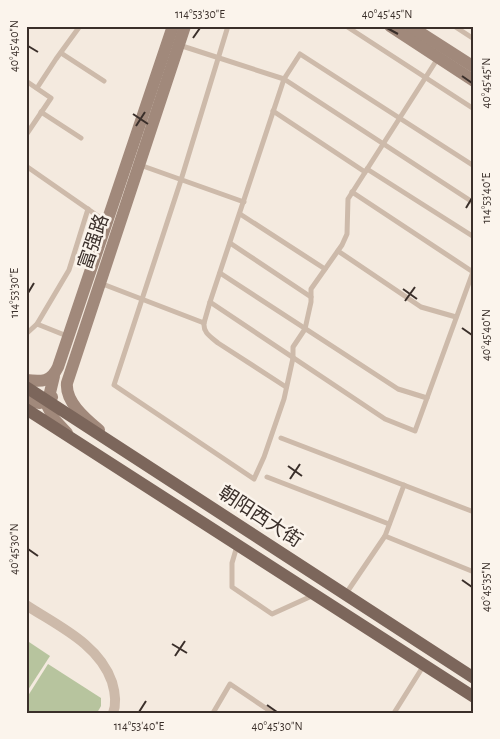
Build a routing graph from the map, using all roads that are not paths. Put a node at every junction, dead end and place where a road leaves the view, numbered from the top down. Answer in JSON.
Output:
{"nodes":[{"id":1,"x":80,"y":26,"type":"edge"},
{"id":2,"x":173,"y":26,"type":"edge"},
{"id":3,"x":185,"y":26,"type":"edge"},
{"id":4,"x":228,"y":26,"type":"edge"},
{"id":5,"x":346,"y":26,"type":"edge"},
{"id":6,"x":390,"y":26,"type":"edge"},
{"id":7,"x":410,"y":26,"type":"edge"},
{"id":8,"x":454,"y":26,"type":"edge"},
{"id":9,"x":474,"y":39,"type":"edge"},
{"id":10,"x":179,"y":45,"type":"junction"},
{"id":11,"x":61,"y":52,"type":"junction"},
{"id":12,"x":218,"y":58,"type":"junction"},
{"id":13,"x":439,"y":58,"type":"junction"},
{"id":14,"x":474,"y":67,"type":"edge"},
{"id":15,"x":426,"y":78,"type":"junction"},
{"id":16,"x":284,"y":79,"type":"junction"},
{"id":17,"x":26,"y":81,"type":"edge"},
{"id":18,"x":104,"y":81,"type":"dead end"},
{"id":19,"x":474,"y":81,"type":"edge"},
{"id":20,"x":37,"y":88,"type":"junction"},
{"id":21,"x":474,"y":109,"type":"edge"},
{"id":22,"x":274,"y":111,"type":"junction"},
{"id":23,"x":41,"y":112,"type":"junction"},
{"id":24,"x":399,"y":118,"type":"junction"},
{"id":25,"x":26,"y":135,"type":"edge"},
{"id":26,"x":81,"y":138,"type":"dead end"},
{"id":27,"x":383,"y":144,"type":"junction"},
{"id":28,"x":140,"y":165,"type":"junction"},
{"id":29,"x":26,"y":166,"type":"edge"},
{"id":30,"x":474,"y":166,"type":"edge"},
{"id":31,"x":366,"y":170,"type":"junction"},
{"id":32,"x":181,"y":180,"type":"junction"},
{"id":33,"x":352,"y":192,"type":"junction"},
{"id":34,"x":244,"y":202,"type":"junction"},
{"id":35,"x":474,"y":203,"type":"edge"},
{"id":36,"x":88,"y":209,"type":"junction"},
{"id":37,"x":240,"y":214,"type":"junction"},
{"id":38,"x":108,"y":223,"type":"junction"},
{"id":39,"x":474,"y":237,"type":"edge"},
{"id":40,"x":230,"y":243,"type":"junction"},
{"id":41,"x":338,"y":251,"type":"junction"},
{"id":42,"x":325,"y":269,"type":"junction"},
{"id":43,"x":473,"y":270,"type":"edge"},
{"id":44,"x":220,"y":273,"type":"junction"},
{"id":45,"x":100,"y":282,"type":"junction"},
{"id":46,"x":311,"y":297,"type":"junction"},
{"id":47,"x":142,"y":299,"type":"junction"},
{"id":48,"x":210,"y":302,"type":"junction"},
{"id":49,"x":456,"y":317,"type":"junction"},
{"id":50,"x":204,"y":323,"type":"junction"},
{"id":51,"x":37,"y":324,"type":"junction"},
{"id":52,"x":305,"y":329,"type":"junction"},
{"id":53,"x":26,"y":334,"type":"edge"},
{"id":54,"x":69,"y":336,"type":"junction"},
{"id":55,"x":293,"y":358,"type":"junction"},
{"id":56,"x":54,"y":376,"type":"junction"},
{"id":57,"x":26,"y":380,"type":"edge"},
{"id":58,"x":67,"y":383,"type":"junction"},
{"id":59,"x":286,"y":387,"type":"junction"},
{"id":60,"x":26,"y":388,"type":"edge"},
{"id":61,"x":427,"y":398,"type":"junction"},
{"id":62,"x":47,"y":400,"type":"junction"},
{"id":63,"x":26,"y":402,"type":"edge"},
{"id":64,"x":26,"y":409,"type":"edge"},
{"id":65,"x":281,"y":438,"type":"dead end"},
{"id":66,"x":75,"y":441,"type":"junction"},
{"id":67,"x":124,"y":450,"type":"junction"},
{"id":68,"x":266,"y":478,"type":"dead end"},
{"id":69,"x":404,"y":485,"type":"junction"},
{"id":70,"x":474,"y":512,"type":"edge"},
{"id":71,"x":389,"y":524,"type":"junction"},
{"id":72,"x":384,"y":536,"type":"junction"},
{"id":73,"x":237,"y":545,"type":"junction"},
{"id":74,"x":474,"y":572,"type":"edge"},
{"id":75,"x":314,"y":595,"type":"junction"},
{"id":76,"x":345,"y":595,"type":"junction"},
{"id":77,"x":26,"y":605,"type":"edge"},
{"id":78,"x":425,"y":665,"type":"junction"},
{"id":79,"x":474,"y":678,"type":"edge"},
{"id":80,"x":474,"y":697,"type":"edge"},
{"id":81,"x":113,"y":713,"type":"edge"},
{"id":82,"x":213,"y":713,"type":"edge"},
{"id":83,"x":273,"y":713,"type":"edge"},
{"id":84,"x":394,"y":713,"type":"edge"}],
"edges":[{"from":1,"to":11,"type":"lane"},
{"from":2,"to":38,"type":"main road","name":"富强路"},
{"from":3,"to":10,"type":"main road","name":"富强路"},
{"from":4,"to":12,"type":"lane"},
{"from":5,"to":15,"type":"lane"},
{"from":6,"to":13,"type":"main road"},
{"from":7,"to":14,"type":"main road"},
{"from":8,"to":9,"type":"lane"},
{"from":10,"to":12,"type":"lane"},
{"from":10,"to":28,"type":"main road","name":"富强路"},
{"from":11,"to":18,"type":"lane"},
{"from":11,"to":20,"type":"lane"},
{"from":12,"to":16,"type":"lane"},
{"from":12,"to":32,"type":"lane"},
{"from":13,"to":15,"type":"lane"},
{"from":13,"to":19,"type":"main road"},
{"from":15,"to":21,"type":"lane"},
{"from":15,"to":24,"type":"lane"},
{"from":16,"to":22,"type":"lane"},
{"from":16,"to":24,"type":"lane"},
{"from":16,"to":27,"type":"lane"},
{"from":17,"to":20,"type":"lane"},
{"from":20,"to":23,"type":"lane"},
{"from":22,"to":31,"type":"lane"},
{"from":22,"to":34,"type":"lane"},
{"from":23,"to":25,"type":"lane"},
{"from":23,"to":26,"type":"lane"},
{"from":24,"to":27,"type":"lane"},
{"from":24,"to":30,"type":"lane"},
{"from":27,"to":31,"type":"lane"},
{"from":27,"to":35,"type":"lane"},
{"from":28,"to":32,"type":"lane"},
{"from":28,"to":45,"type":"main road","name":"富强路"},
{"from":29,"to":36,"type":"lane"},
{"from":31,"to":33,"type":"lane"},
{"from":31,"to":39,"type":"lane"},
{"from":32,"to":34,"type":"lane"},
{"from":32,"to":47,"type":"lane"},
{"from":33,"to":41,"type":"lane"},
{"from":33,"to":43,"type":"lane"},
{"from":34,"to":37,"type":"lane"},
{"from":36,"to":38,"type":"lane"},
{"from":36,"to":51,"type":"lane"},
{"from":37,"to":40,"type":"lane"},
{"from":37,"to":42,"type":"lane"},
{"from":38,"to":54,"type":"main road","name":"富强路"},
{"from":40,"to":44,"type":"lane"},
{"from":40,"to":46,"type":"lane"},
{"from":41,"to":42,"type":"lane"},
{"from":41,"to":49,"type":"lane"},
{"from":42,"to":46,"type":"lane"},
{"from":43,"to":49,"type":"lane"},
{"from":44,"to":48,"type":"lane"},
{"from":44,"to":52,"type":"lane"},
{"from":45,"to":47,"type":"lane"},
{"from":45,"to":58,"type":"main road","name":"富强路"},
{"from":46,"to":52,"type":"lane"},
{"from":47,"to":50,"type":"lane"},
{"from":47,"to":59,"type":"lane"},
{"from":48,"to":50,"type":"lane"},
{"from":48,"to":55,"type":"lane"},
{"from":49,"to":61,"type":"lane"},
{"from":50,"to":59,"type":"lane"},
{"from":51,"to":53,"type":"lane"},
{"from":51,"to":54,"type":"lane"},
{"from":52,"to":55,"type":"lane"},
{"from":52,"to":61,"type":"lane"},
{"from":54,"to":56,"type":"main road","name":"富强路"},
{"from":55,"to":59,"type":"lane"},
{"from":55,"to":61,"type":"lane"},
{"from":56,"to":57,"type":"main road"},
{"from":56,"to":62,"type":"main road","name":"富强路"},
{"from":58,"to":62,"type":"main road"},
{"from":58,"to":67,"type":"main road"},
{"from":60,"to":62,"type":"main road","name":"朝阳西大街"},
{"from":62,"to":63,"type":"main road"},
{"from":62,"to":66,"type":"main road"},
{"from":62,"to":67,"type":"main road","name":"朝阳西大街"},
{"from":64,"to":66,"type":"main road","name":"朝阳西大街"},
{"from":65,"to":69,"type":"lane"},
{"from":66,"to":73,"type":"main road","name":"朝阳西大街"},
{"from":67,"to":76,"type":"main road","name":"朝阳西大街"},
{"from":68,"to":71,"type":"lane"},
{"from":69,"to":70,"type":"lane"},
{"from":69,"to":71,"type":"lane"},
{"from":71,"to":72,"type":"lane"},
{"from":72,"to":74,"type":"lane"},
{"from":72,"to":76,"type":"lane"},
{"from":73,"to":75,"type":"main road","name":"朝阳西大街"},
{"from":73,"to":75,"type":"lane"},
{"from":75,"to":78,"type":"main road","name":"朝阳西大街"},
{"from":76,"to":79,"type":"main road","name":"朝阳西大街"},
{"from":77,"to":81,"type":"street"},
{"from":78,"to":80,"type":"main road","name":"朝阳西大街"},
{"from":78,"to":84,"type":"lane"},
{"from":82,"to":83,"type":"lane"}]}
